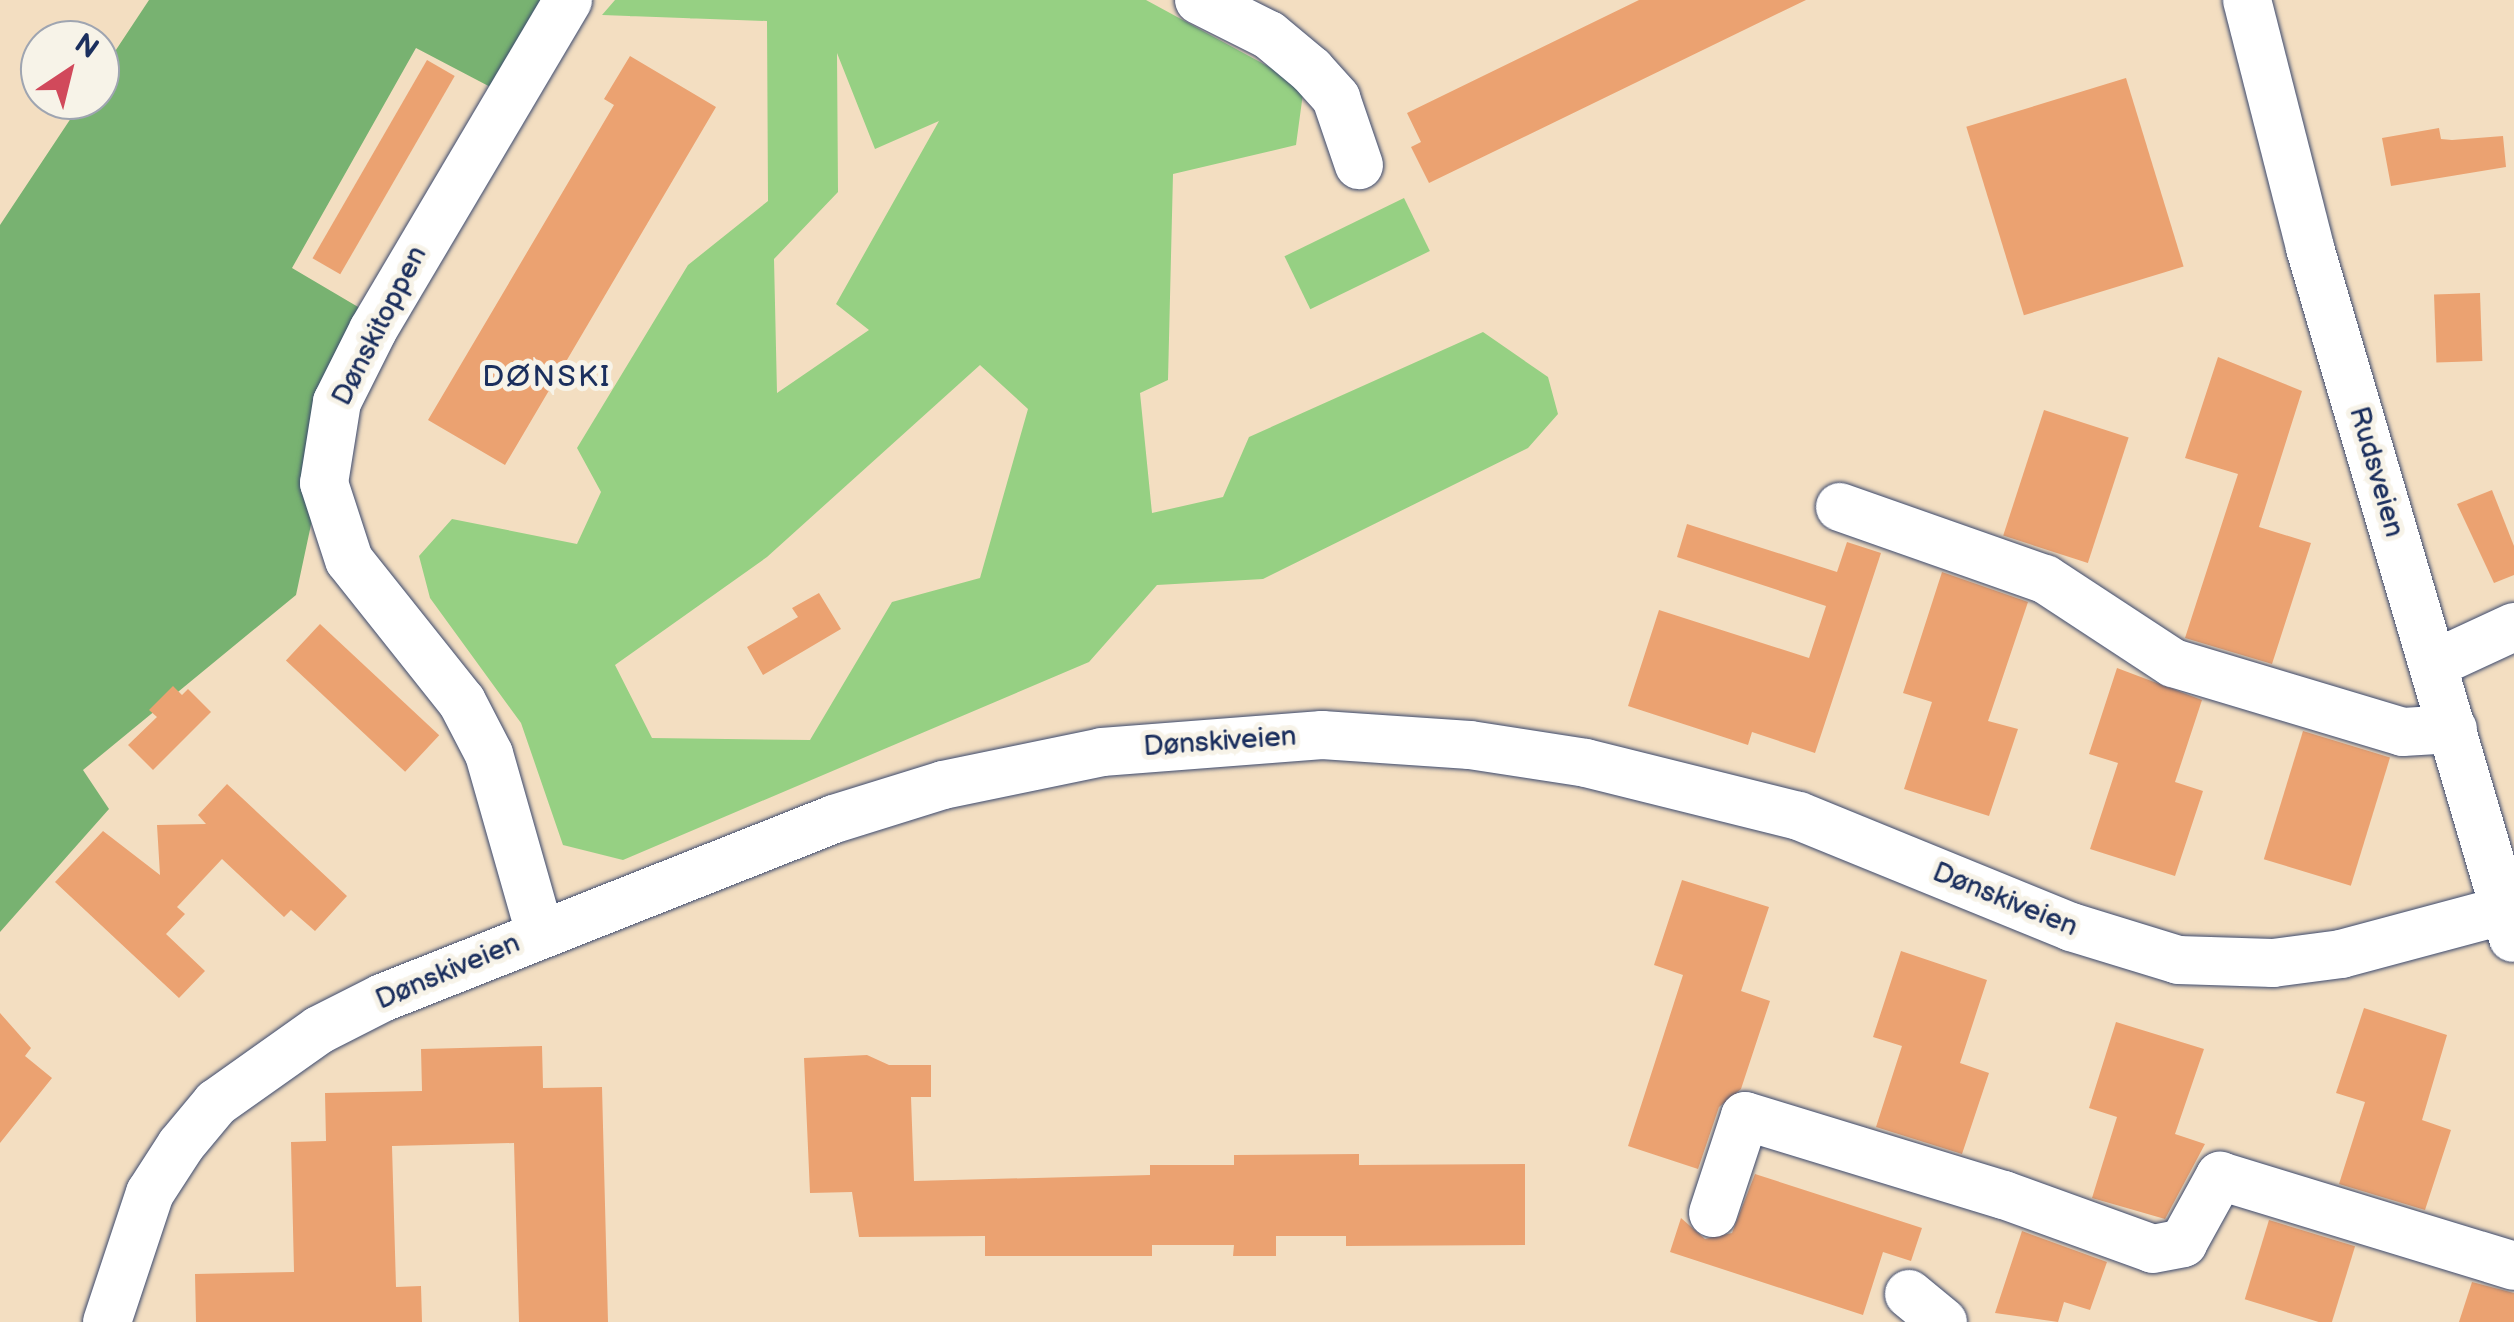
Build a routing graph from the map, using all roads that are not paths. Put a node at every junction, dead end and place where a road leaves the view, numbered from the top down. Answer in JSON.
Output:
{"nodes":[{"id":1,"x":568,"y":0,"type":"edge"},
{"id":2,"x":1199,"y":0,"type":"edge"},
{"id":3,"x":2247,"y":0,"type":"edge"},
{"id":4,"x":1359,"y":165,"type":"dead end"},
{"id":5,"x":1840,"y":507,"type":"dead end"},
{"id":6,"x":2514,"y":628,"type":"edge"},
{"id":7,"x":2434,"y":664,"type":"junction"},
{"id":8,"x":2453,"y":729,"type":"junction"},
{"id":9,"x":2498,"y":813,"type":"edge"},
{"id":10,"x":2509,"y":926,"type":"edge"},
{"id":11,"x":540,"y":933,"type":"junction"},
{"id":12,"x":1713,"y":1213,"type":"dead end"},
{"id":13,"x":2514,"y":1266,"type":"edge"},
{"id":14,"x":107,"y":1322,"type":"edge"}],
"edges":[{"from":1,"to":11,"type":"street","name":"Dønskitoppen"},
{"from":2,"to":4,"type":"street"},
{"from":3,"to":7,"type":"street","name":"Rudsveien"},
{"from":5,"to":8,"type":"street"},
{"from":6,"to":7,"type":"street"},
{"from":7,"to":8,"type":"street","name":"Rudsveien"},
{"from":8,"to":9,"type":"street","name":"Rudsveien"},
{"from":9,"to":10,"type":"street","name":"Rudsveien"},
{"from":10,"to":11,"type":"street","name":"Dønskiveien"},
{"from":11,"to":14,"type":"street","name":"Dønskiveien"},
{"from":12,"to":13,"type":"street"}]}
